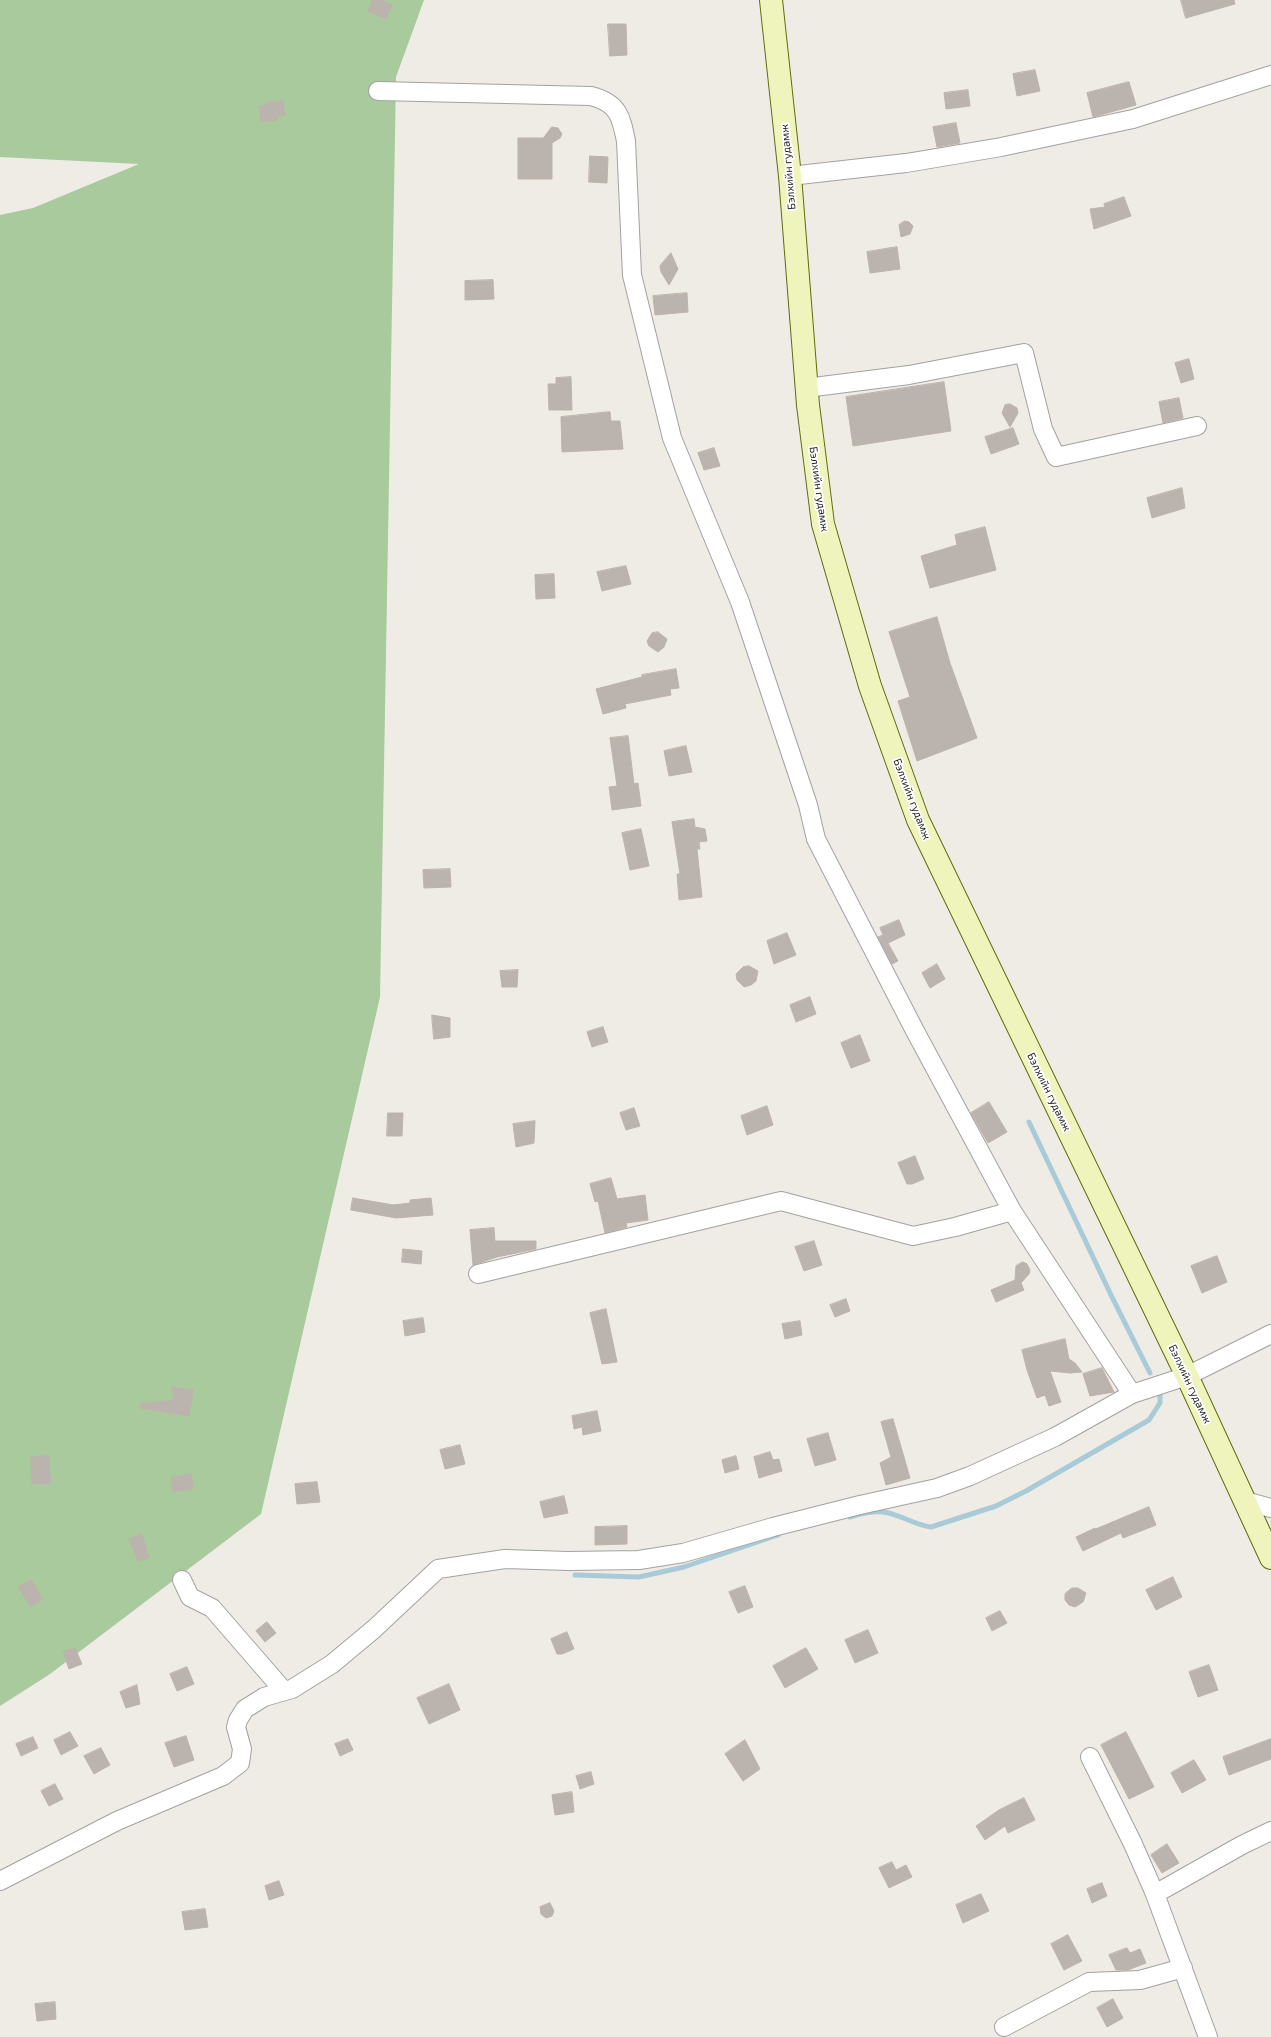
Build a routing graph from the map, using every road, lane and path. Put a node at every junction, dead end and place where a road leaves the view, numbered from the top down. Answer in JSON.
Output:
{"nodes":[{"id":1,"x":771,"y":0,"type":"edge"},
{"id":2,"x":1271,"y":75,"type":"edge"},
{"id":3,"x":378,"y":91,"type":"dead end"},
{"id":4,"x":790,"y":176,"type":"junction"},
{"id":5,"x":806,"y":388,"type":"junction"},
{"id":6,"x":1197,"y":426,"type":"dead end"},
{"id":7,"x":1012,"y":1211,"type":"junction"},
{"id":8,"x":478,"y":1274,"type":"dead end"},
{"id":9,"x":1271,"y":1334,"type":"edge"},
{"id":10,"x":1187,"y":1376,"type":"junction"},
{"id":11,"x":1132,"y":1394,"type":"junction"},
{"id":12,"x":1245,"y":1501,"type":"junction"},
{"id":13,"x":1271,"y":1508,"type":"edge"},
{"id":14,"x":1271,"y":1558,"type":"edge"},
{"id":15,"x":182,"y":1580,"type":"dead end"},
{"id":16,"x":284,"y":1691,"type":"junction"},
{"id":17,"x":1090,"y":1757,"type":"dead end"},
{"id":18,"x":1271,"y":1831,"type":"edge"},
{"id":19,"x":0,"y":1881,"type":"edge"},
{"id":20,"x":1155,"y":1894,"type":"junction"},
{"id":21,"x":1183,"y":1968,"type":"junction"},
{"id":22,"x":1004,"y":2027,"type":"dead end"},
{"id":23,"x":1208,"y":2037,"type":"edge"}],
"edges":[{"from":1,"to":4,"type":"main road","name":"Бэлхийн гудамж"},
{"from":2,"to":4,"type":"street"},
{"from":3,"to":7,"type":"street"},
{"from":4,"to":5,"type":"main road","name":"Бэлхийн гудамж"},
{"from":5,"to":6,"type":"street"},
{"from":5,"to":10,"type":"main road","name":"Бэлхийн гудамж"},
{"from":7,"to":8,"type":"street"},
{"from":7,"to":11,"type":"street"},
{"from":9,"to":10,"type":"street"},
{"from":10,"to":11,"type":"street"},
{"from":10,"to":12,"type":"main road","name":"Бэлхийн гудамж"},
{"from":11,"to":16,"type":"street"},
{"from":12,"to":13,"type":"street"},
{"from":12,"to":14,"type":"main road","name":"Бэлхийн гудамж"},
{"from":15,"to":16,"type":"street"},
{"from":16,"to":19,"type":"street"},
{"from":17,"to":20,"type":"street"},
{"from":18,"to":20,"type":"street"},
{"from":20,"to":21,"type":"street"},
{"from":21,"to":22,"type":"street"},
{"from":21,"to":23,"type":"street"}]}
